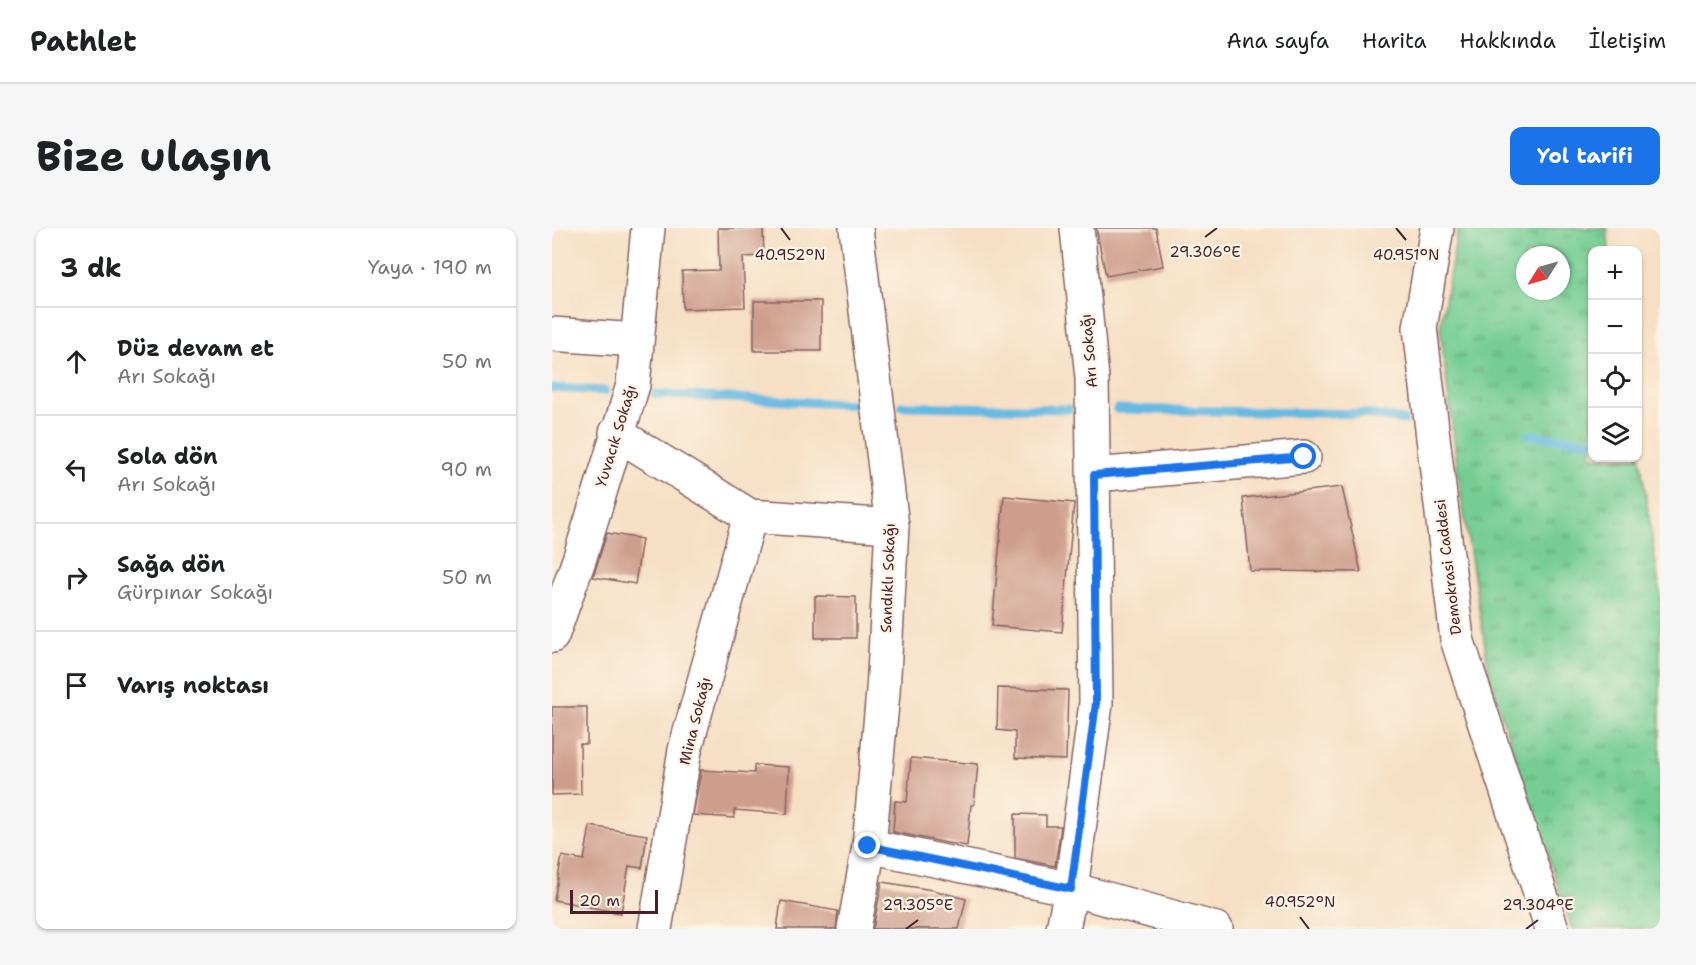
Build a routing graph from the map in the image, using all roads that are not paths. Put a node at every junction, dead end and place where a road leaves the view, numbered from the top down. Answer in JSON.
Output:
{"nodes":[{"id":1,"x":648,"y":228,"type":"edge"},
{"id":2,"x":856,"y":228,"type":"edge"},
{"id":3,"x":1077,"y":228,"type":"edge"},
{"id":4,"x":1437,"y":228,"type":"edge"},
{"id":5,"x":552,"y":334,"type":"edge"},
{"id":6,"x":637,"y":340,"type":"junction"},
{"id":7,"x":616,"y":433,"type":"junction"},
{"id":8,"x":1304,"y":457,"type":"dead end"},
{"id":9,"x":1094,"y":475,"type":"junction"},
{"id":10,"x":750,"y":516,"type":"junction"},
{"id":11,"x":892,"y":526,"type":"junction"},
{"id":12,"x":566,"y":556,"type":"edge"},
{"id":13,"x":552,"y":636,"type":"edge"},
{"id":14,"x":868,"y":846,"type":"junction"},
{"id":15,"x":1071,"y":889,"type":"junction"},
{"id":16,"x":656,"y":929,"type":"edge"},
{"id":17,"x":854,"y":929,"type":"edge"},
{"id":18,"x":1063,"y":929,"type":"edge"},
{"id":19,"x":1216,"y":929,"type":"edge"},
{"id":20,"x":1552,"y":929,"type":"edge"}],
"edges":[{"from":1,"to":6,"type":"street","name":"Yuvacık Sokağı"},
{"from":2,"to":11,"type":"street","name":"Sandıklı Sokağı"},
{"from":3,"to":9,"type":"street","name":"Arı Sokağı"},
{"from":4,"to":20,"type":"street","name":"Demokrasi Caddesi"},
{"from":5,"to":6,"type":"street"},
{"from":6,"to":7,"type":"street","name":"Yuvacık Sokağı"},
{"from":7,"to":10,"type":"street"},
{"from":7,"to":12,"type":"street","name":"Yuvacık Sokağı"},
{"from":8,"to":9,"type":"street"},
{"from":9,"to":15,"type":"street","name":"Arı Sokağı"},
{"from":10,"to":11,"type":"street"},
{"from":10,"to":16,"type":"street","name":"Mina Sokağı"},
{"from":11,"to":14,"type":"street","name":"Sandıklı Sokağı"},
{"from":12,"to":13,"type":"street","name":"Yuvacık Sokağı"},
{"from":14,"to":15,"type":"street"},
{"from":14,"to":17,"type":"street","name":"Sandıklı Sokağı"},
{"from":15,"to":18,"type":"street","name":"Arı Sokağı"},
{"from":15,"to":19,"type":"street"}]}
